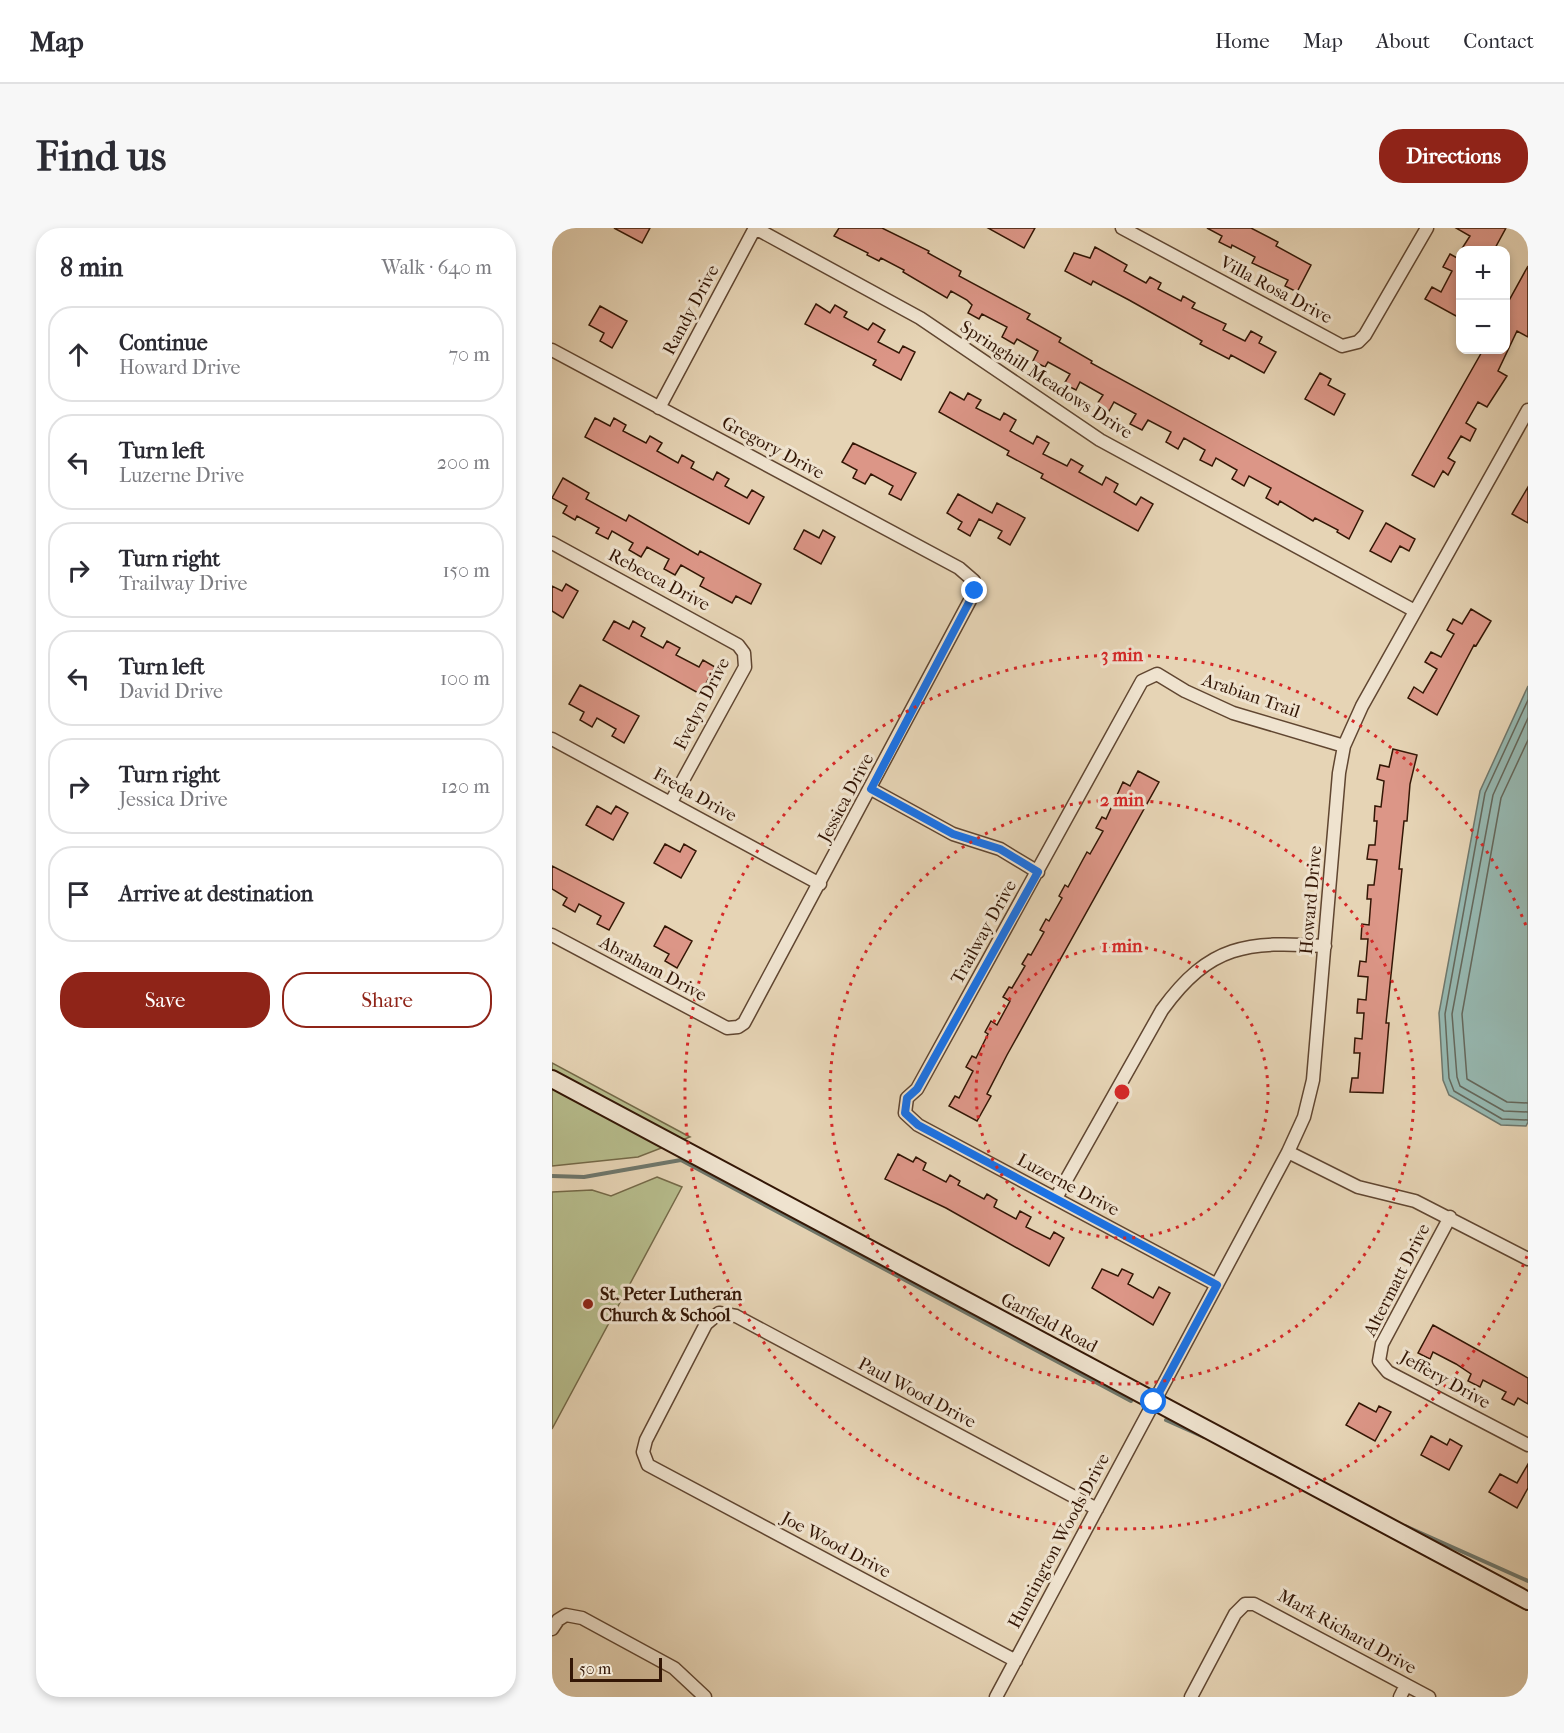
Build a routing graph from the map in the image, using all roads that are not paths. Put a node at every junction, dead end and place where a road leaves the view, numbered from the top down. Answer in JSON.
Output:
{"nodes":[{"id":1,"x":755,"y":228,"type":"edge"},
{"id":2,"x":1122,"y":228,"type":"edge"},
{"id":3,"x":1427,"y":228,"type":"edge"},
{"id":4,"x":552,"y":350,"type":"edge"},
{"id":5,"x":659,"y":408,"type":"junction"},
{"id":6,"x":1528,"y":410,"type":"edge"},
{"id":7,"x":1516,"y":431,"type":"junction"},
{"id":8,"x":1528,"y":437,"type":"edge"},
{"id":9,"x":552,"y":543,"type":"edge"},
{"id":10,"x":974,"y":581,"type":"joint"},
{"id":11,"x":1415,"y":611,"type":"junction"},
{"id":12,"x":744,"y":653,"type":"joint"},
{"id":13,"x":1150,"y":675,"type":"joint"},
{"id":14,"x":552,"y":739,"type":"edge"},
{"id":15,"x":1344,"y":746,"type":"junction"},
{"id":16,"x":871,"y":789,"type":"junction"},
{"id":17,"x":671,"y":802,"type":"junction"},
{"id":18,"x":1038,"y":872,"type":"junction"},
{"id":19,"x":820,"y":884,"type":"junction"},
{"id":20,"x":552,"y":935,"type":"edge"},
{"id":21,"x":1325,"y":946,"type":"junction"},
{"id":22,"x":738,"y":1027,"type":"joint"},
{"id":23,"x":552,"y":1079,"type":"edge"},
{"id":24,"x":905,"y":1113,"type":"joint"},
{"id":25,"x":1288,"y":1152,"type":"junction"},
{"id":26,"x":1056,"y":1198,"type":"junction"},
{"id":27,"x":1450,"y":1217,"type":"junction"},
{"id":28,"x":1528,"y":1259,"type":"edge"},
{"id":29,"x":1217,"y":1285,"type":"junction"},
{"id":30,"x":1379,"y":1361,"type":"joint"},
{"id":31,"x":1154,"y":1402,"type":"junction"},
{"id":32,"x":1528,"y":1445,"type":"edge"},
{"id":33,"x":643,"y":1456,"type":"joint"},
{"id":34,"x":1097,"y":1509,"type":"junction"},
{"id":35,"x":1528,"y":1601,"type":"edge"},
{"id":36,"x":552,"y":1629,"type":"edge"},
{"id":37,"x":1016,"y":1661,"type":"junction"},
{"id":38,"x":1406,"y":1685,"type":"junction"},
{"id":39,"x":705,"y":1697,"type":"edge"},
{"id":40,"x":996,"y":1697,"type":"edge"},
{"id":41,"x":1191,"y":1697,"type":"edge"},
{"id":42,"x":1400,"y":1697,"type":"edge"},
{"id":43,"x":1429,"y":1697,"type":"edge"}],
"edges":[{"from":1,"to":5,"type":"street","name":"Randy Drive"},
{"from":1,"to":11,"type":"street","name":"Springhill Meadows Drive"},
{"from":2,"to":3,"type":"street","name":"Villa Rosa Drive"},
{"from":4,"to":5,"type":"street","name":"Gregory Drive"},
{"from":5,"to":10,"type":"street","name":"Gregory Drive"},
{"from":6,"to":7,"type":"street","name":"Howard Drive"},
{"from":7,"to":8,"type":"street"},
{"from":7,"to":11,"type":"street","name":"Howard Drive"},
{"from":9,"to":12,"type":"street","name":"Rebecca Drive"},
{"from":10,"to":16,"type":"street","name":"Jessica Drive"},
{"from":11,"to":15,"type":"street","name":"Howard Drive"},
{"from":12,"to":17,"type":"street","name":"Evelyn Drive"},
{"from":13,"to":15,"type":"street","name":"Arabian Trail"},
{"from":13,"to":18,"type":"street","name":"Trailway Drive"},
{"from":14,"to":17,"type":"street","name":"Freda Drive"},
{"from":15,"to":21,"type":"street","name":"Howard Drive"},
{"from":16,"to":18,"type":"street"},
{"from":16,"to":19,"type":"street","name":"Jessica Drive"},
{"from":17,"to":19,"type":"street","name":"Freda Drive"},
{"from":18,"to":24,"type":"street","name":"Trailway Drive"},
{"from":19,"to":22,"type":"street","name":"Jessica Drive"},
{"from":20,"to":22,"type":"street","name":"Abraham Drive"},
{"from":21,"to":25,"type":"street","name":"Howard Drive"},
{"from":21,"to":26,"type":"street"},
{"from":23,"to":31,"type":"street","name":"Garfield Road"},
{"from":24,"to":26,"type":"street","name":"Luzerne Drive"},
{"from":25,"to":27,"type":"street"},
{"from":25,"to":29,"type":"street","name":"Howard Drive"},
{"from":26,"to":29,"type":"street","name":"Luzerne Drive"},
{"from":27,"to":28,"type":"street"},
{"from":27,"to":30,"type":"street","name":"Altermatt Drive"},
{"from":29,"to":31,"type":"street","name":"Howard Drive"},
{"from":30,"to":32,"type":"street","name":"Jeffery Drive"},
{"from":31,"to":34,"type":"street","name":"Huntington Woods Drive"},
{"from":31,"to":35,"type":"street","name":"Garfield Road"},
{"from":33,"to":34,"type":"street","name":"Paul Wood Drive"},
{"from":33,"to":37,"type":"street","name":"Joe Wood Drive"},
{"from":34,"to":37,"type":"street","name":"Huntington Woods Drive"},
{"from":36,"to":39,"type":"street"},
{"from":37,"to":40,"type":"street","name":"Huntington Woods Drive"},
{"from":38,"to":41,"type":"street","name":"Mark Richard Drive"},
{"from":38,"to":42,"type":"street"},
{"from":38,"to":43,"type":"street","name":"Mark Richard Drive"}]}
